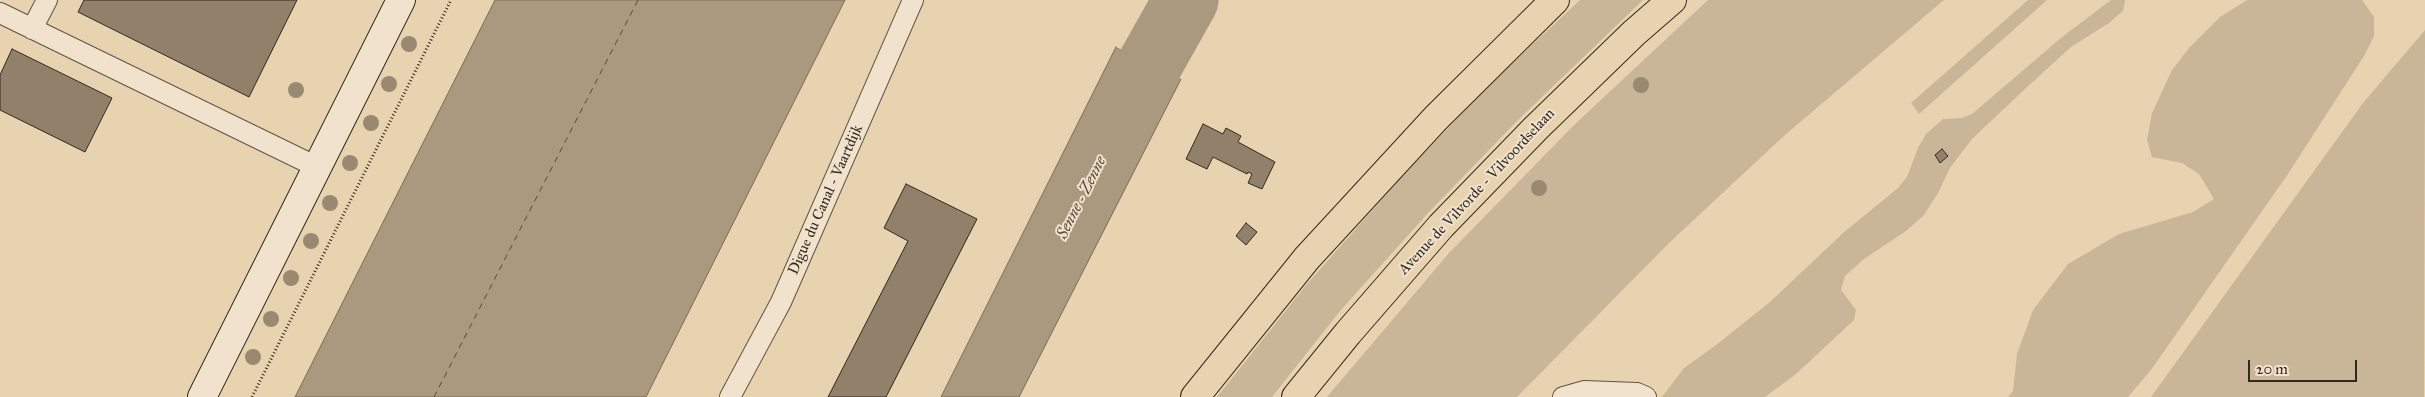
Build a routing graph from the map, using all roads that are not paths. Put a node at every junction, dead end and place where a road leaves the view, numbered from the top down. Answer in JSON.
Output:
{"nodes":[{"id":1,"x":47,"y":0,"type":"edge"},
{"id":2,"x":401,"y":0,"type":"edge"},
{"id":3,"x":913,"y":0,"type":"edge"},
{"id":4,"x":1555,"y":0,"type":"edge"},
{"id":5,"x":1672,"y":0,"type":"edge"},
{"id":6,"x":0,"y":14,"type":"edge"},
{"id":7,"x":32,"y":29,"type":"junction"},
{"id":8,"x":317,"y":167,"type":"junction"},
{"id":9,"x":202,"y":397,"type":"edge"},
{"id":10,"x":730,"y":397,"type":"edge"},
{"id":11,"x":1196,"y":397,"type":"edge"},
{"id":12,"x":1296,"y":397,"type":"edge"},
{"id":13,"x":1563,"y":397,"type":"edge"},
{"id":14,"x":1646,"y":397,"type":"edge"}],
"edges":[{"from":1,"to":7,"type":"lane"},
{"from":2,"to":8,"type":"main road"},
{"from":3,"to":10,"type":"lane","name":"Digue du Canal - Vaartdijk"},
{"from":4,"to":11,"type":"main road"},
{"from":5,"to":12,"type":"main road","name":"Avenue de Vilvorde - Vilvoordselaan"},
{"from":6,"to":7,"type":"lane"},
{"from":7,"to":8,"type":"lane"},
{"from":8,"to":9,"type":"main road"},
{"from":13,"to":14,"type":"lane"}]}
